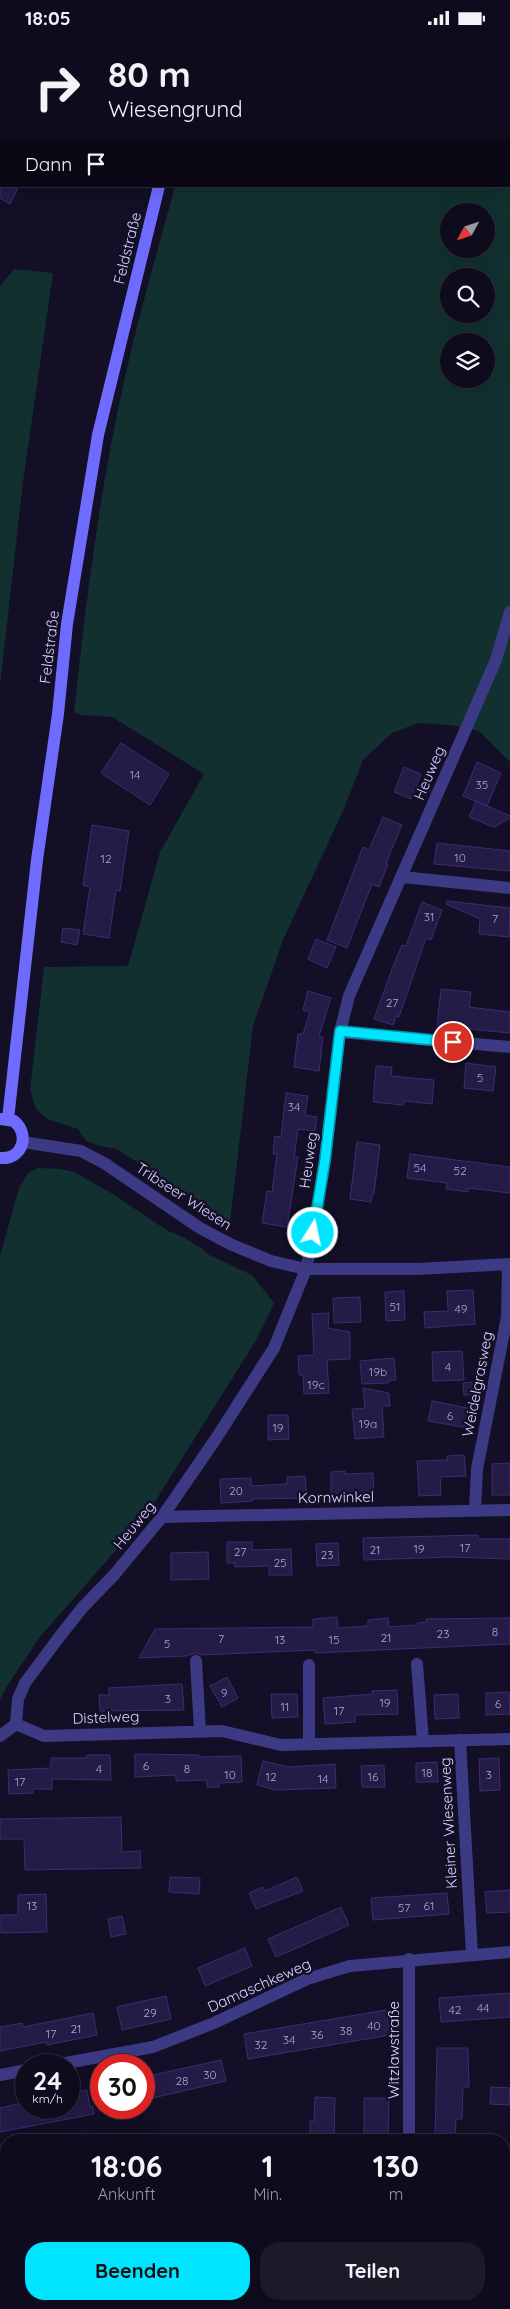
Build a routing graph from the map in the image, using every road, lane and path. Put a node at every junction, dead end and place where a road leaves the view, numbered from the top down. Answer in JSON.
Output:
{"nodes":[{"id":1,"x":159,"y":187,"type":"edge"},
{"id":2,"x":510,"y":613,"type":"edge"},
{"id":3,"x":402,"y":877,"type":"junction"},
{"id":4,"x":510,"y":888,"type":"edge"},
{"id":5,"x":340,"y":1031,"type":"junction"},
{"id":6,"x":510,"y":1047,"type":"edge"},
{"id":7,"x":4,"y":1119,"type":"edge"},
{"id":8,"x":23,"y":1143,"type":"junction"},
{"id":9,"x":0,"y":1157,"type":"edge"},
{"id":10,"x":509,"y":1264,"type":"edge"},
{"id":11,"x":306,"y":1269,"type":"junction"},
{"id":12,"x":476,"y":1510,"type":"junction"},
{"id":13,"x":510,"y":1510,"type":"edge"},
{"id":14,"x":162,"y":1517,"type":"junction"},
{"id":15,"x":196,"y":1661,"type":"dead end"},
{"id":16,"x":417,"y":1664,"type":"dead end"},
{"id":17,"x":309,"y":1665,"type":"dead end"},
{"id":18,"x":16,"y":1724,"type":"junction"},
{"id":19,"x":200,"y":1731,"type":"junction"},
{"id":20,"x":0,"y":1737,"type":"edge"},
{"id":21,"x":510,"y":1739,"type":"edge"},
{"id":22,"x":460,"y":1740,"type":"junction"},
{"id":23,"x":423,"y":1741,"type":"junction"},
{"id":24,"x":309,"y":1743,"type":"junction"},
{"id":25,"x":510,"y":1952,"type":"edge"},
{"id":26,"x":472,"y":1955,"type":"junction"},
{"id":27,"x":409,"y":1959,"type":"junction"},
{"id":28,"x":80,"y":2060,"type":"edge"},
{"id":29,"x":15,"y":2072,"type":"edge"},
{"id":30,"x":0,"y":2075,"type":"edge"},
{"id":31,"x":409,"y":2134,"type":"edge"}],
"edges":[{"from":1,"to":7,"type":"main road","name":"Feldstraße"},
{"from":2,"to":3,"type":"street","name":"Heuweg"},
{"from":3,"to":4,"type":"street"},
{"from":3,"to":5,"type":"street","name":"Heuweg"},
{"from":5,"to":6,"type":"street"},
{"from":5,"to":11,"type":"street","name":"Heuweg"},
{"from":7,"to":8,"type":"main road","name":"Feldstraße"},
{"from":8,"to":9,"type":"main road"},
{"from":8,"to":11,"type":"street","name":"Tribseer Wiesen"},
{"from":10,"to":11,"type":"street","name":"Tribseer Wiesen"},
{"from":10,"to":12,"type":"street","name":"Weidelgrasweg"},
{"from":11,"to":14,"type":"street","name":"Heuweg"},
{"from":12,"to":13,"type":"street","name":"Kornwinkel"},
{"from":12,"to":14,"type":"street","name":"Kornwinkel"},
{"from":14,"to":18,"type":"street","name":"Heuweg"},
{"from":15,"to":19,"type":"street"},
{"from":16,"to":23,"type":"street"},
{"from":17,"to":24,"type":"street"},
{"from":18,"to":19,"type":"street","name":"Distelweg"},
{"from":18,"to":20,"type":"street"},
{"from":19,"to":24,"type":"street","name":"Distelweg"},
{"from":21,"to":22,"type":"street","name":"Kleiner Wiesenweg"},
{"from":22,"to":23,"type":"street","name":"Distelweg"},
{"from":22,"to":26,"type":"street","name":"Kleiner Wiesenweg"},
{"from":23,"to":24,"type":"street","name":"Distelweg"},
{"from":25,"to":26,"type":"street","name":"Damaschkeweg"},
{"from":26,"to":27,"type":"street","name":"Damaschkeweg"},
{"from":27,"to":28,"type":"street","name":"Damaschkeweg"},
{"from":27,"to":31,"type":"street","name":"Witzlawstraße"},
{"from":29,"to":30,"type":"street"}]}
